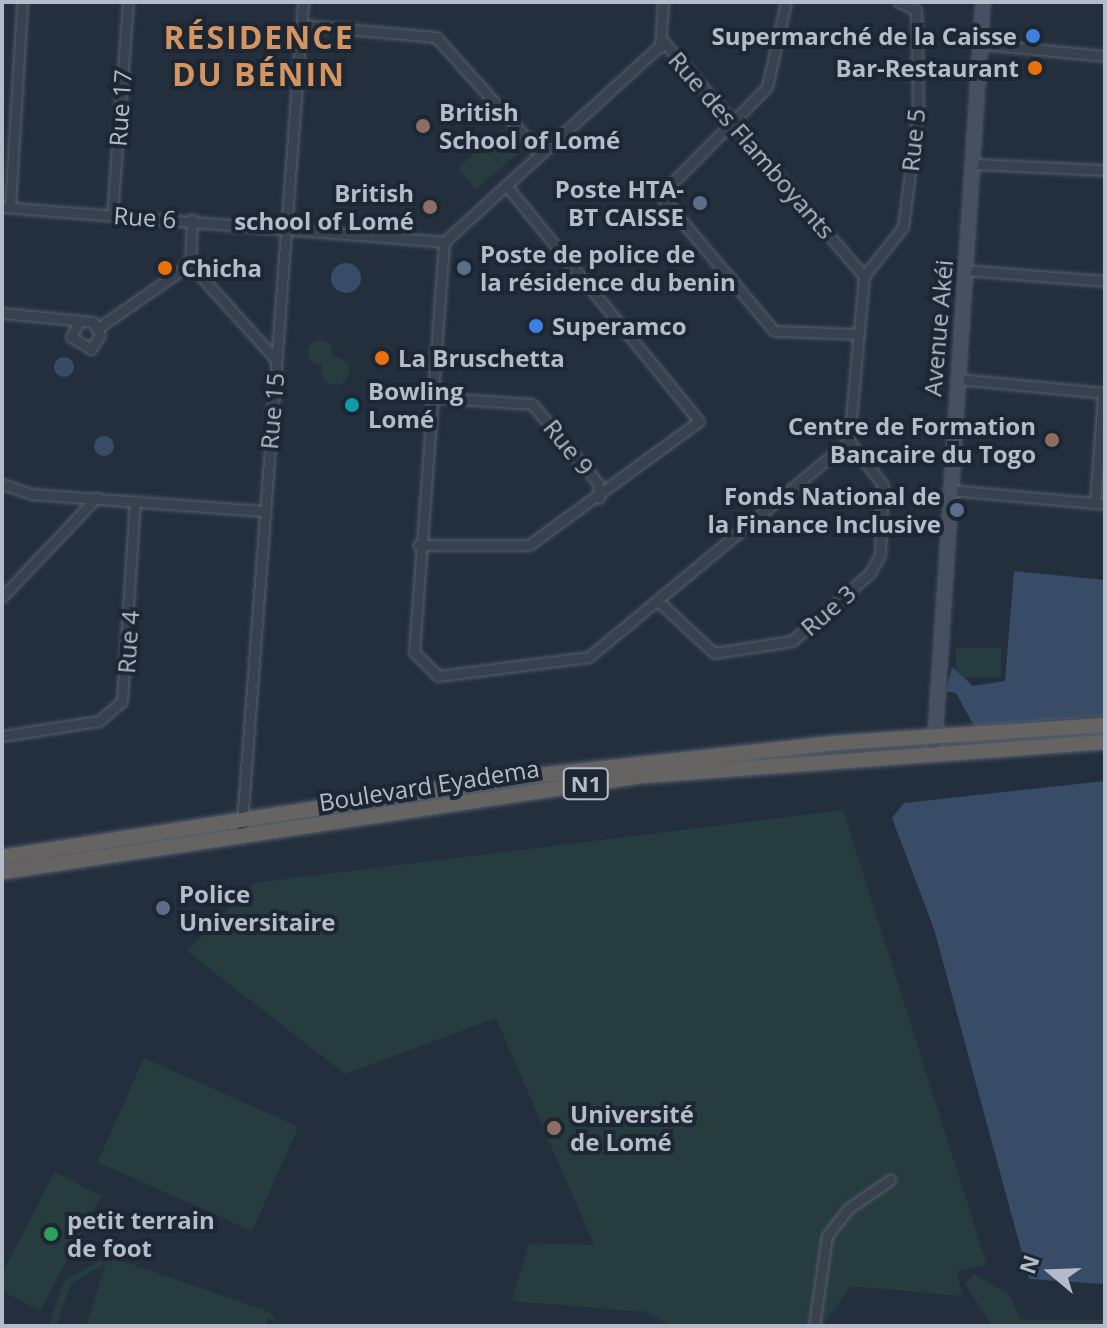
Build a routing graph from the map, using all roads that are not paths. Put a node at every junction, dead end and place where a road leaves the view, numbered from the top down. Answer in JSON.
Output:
{"nodes":[{"id":1,"x":22,"y":2,"type":"edge"},
{"id":2,"x":128,"y":2,"type":"edge"},
{"id":3,"x":303,"y":2,"type":"edge"},
{"id":4,"x":663,"y":2,"type":"edge"},
{"id":5,"x":786,"y":2,"type":"edge"},
{"id":6,"x":899,"y":2,"type":"edge"},
{"id":7,"x":983,"y":2,"type":"edge"},
{"id":8,"x":301,"y":25,"type":"junction"},
{"id":9,"x":980,"y":44,"type":"junction"},
{"id":10,"x":660,"y":47,"type":"junction"},
{"id":11,"x":1105,"y":56,"type":"edge"},
{"id":12,"x":736,"y":121,"type":"junction"},
{"id":13,"x":541,"y":154,"type":"junction"},
{"id":14,"x":974,"y":164,"type":"junction"},
{"id":15,"x":1105,"y":170,"type":"edge"},
{"id":16,"x":506,"y":185,"type":"junction"},
{"id":17,"x":6,"y":207,"type":"edge"},
{"id":18,"x":112,"y":215,"type":"junction"},
{"id":19,"x":192,"y":219,"type":"junction"},
{"id":20,"x":288,"y":225,"type":"junction"},
{"id":21,"x":444,"y":242,"type":"junction"},
{"id":22,"x":190,"y":264,"type":"junction"},
{"id":23,"x":965,"y":270,"type":"junction"},
{"id":24,"x":864,"y":276,"type":"junction"},
{"id":25,"x":1105,"y":281,"type":"edge"},
{"id":26,"x":2,"y":313,"type":"edge"},
{"id":27,"x":79,"y":322,"type":"junction"},
{"id":28,"x":98,"y":328,"type":"junction"},
{"id":29,"x":859,"y":334,"type":"junction"},
{"id":30,"x":276,"y":360,"type":"junction"},
{"id":31,"x":956,"y":379,"type":"junction"},
{"id":32,"x":1104,"y":393,"type":"edge"},
{"id":33,"x":429,"y":397,"type":"junction"},
{"id":34,"x":849,"y":441,"type":"junction"},
{"id":35,"x":2,"y":484,"type":"edge"},
{"id":36,"x":948,"y":490,"type":"junction"},
{"id":37,"x":96,"y":498,"type":"junction"},
{"id":38,"x":599,"y":498,"type":"junction"},
{"id":39,"x":135,"y":502,"type":"junction"},
{"id":40,"x":1100,"y":504,"type":"edge"},
{"id":41,"x":263,"y":511,"type":"junction"},
{"id":42,"x":418,"y":545,"type":"junction"},
{"id":43,"x":2,"y":597,"type":"edge"},
{"id":44,"x":659,"y":602,"type":"junction"},
{"id":45,"x":1105,"y":725,"type":"edge"},
{"id":46,"x":2,"y":736,"type":"edge"},
{"id":47,"x":933,"y":736,"type":"junction"},
{"id":48,"x":1105,"y":742,"type":"edge"},
{"id":49,"x":934,"y":754,"type":"junction"},
{"id":50,"x":246,"y":821,"type":"junction"},
{"id":51,"x":241,"y":837,"type":"junction"},
{"id":52,"x":2,"y":857,"type":"edge"},
{"id":53,"x":2,"y":872,"type":"edge"},
{"id":54,"x":890,"y":1180,"type":"dead end"},
{"id":55,"x":814,"y":1326,"type":"edge"}],
"edges":[{"from":1,"to":17,"type":"street"},
{"from":2,"to":18,"type":"street","name":"Rue 17"},
{"from":3,"to":8,"type":"street","name":"Rue 15"},
{"from":4,"to":10,"type":"street"},
{"from":5,"to":12,"type":"street"},
{"from":6,"to":24,"type":"street","name":"Rue 5"},
{"from":7,"to":9,"type":"main road","name":"Avenue Akéi"},
{"from":8,"to":13,"type":"street"},
{"from":8,"to":20,"type":"street","name":"Rue 15"},
{"from":9,"to":11,"type":"street"},
{"from":9,"to":14,"type":"main road","name":"Avenue Akéi"},
{"from":10,"to":12,"type":"street","name":"Rue des Flamboyants"},
{"from":10,"to":13,"type":"street","name":"Rue des Flamboyants"},
{"from":12,"to":24,"type":"street","name":"Rue des Flamboyants"},
{"from":12,"to":29,"type":"street"},
{"from":13,"to":16,"type":"street","name":"Rue des Flamboyants"},
{"from":14,"to":15,"type":"street"},
{"from":14,"to":23,"type":"main road","name":"Avenue Akéi"},
{"from":16,"to":21,"type":"street","name":"Rue des Flamboyants"},
{"from":16,"to":38,"type":"street"},
{"from":17,"to":18,"type":"street","name":"Rue 6"},
{"from":18,"to":19,"type":"street","name":"Rue 6"},
{"from":19,"to":20,"type":"street","name":"Rue 6"},
{"from":19,"to":22,"type":"street"},
{"from":20,"to":21,"type":"street","name":"Rue 6"},
{"from":20,"to":30,"type":"street","name":"Rue 15"},
{"from":21,"to":33,"type":"street"},
{"from":22,"to":28,"type":"street"},
{"from":22,"to":30,"type":"street"},
{"from":23,"to":25,"type":"street"},
{"from":23,"to":31,"type":"main road","name":"Avenue Akéi"},
{"from":24,"to":29,"type":"street"},
{"from":26,"to":27,"type":"street"},
{"from":27,"to":28,"type":"street"},
{"from":27,"to":28,"type":"street"},
{"from":29,"to":34,"type":"street"},
{"from":30,"to":41,"type":"street","name":"Rue 15"},
{"from":31,"to":32,"type":"street"},
{"from":31,"to":36,"type":"main road","name":"Avenue Akéi"},
{"from":32,"to":40,"type":"street"},
{"from":33,"to":38,"type":"street","name":"Rue 9"},
{"from":33,"to":42,"type":"street"},
{"from":34,"to":44,"type":"street"},
{"from":34,"to":44,"type":"street","name":"Rue 3"},
{"from":35,"to":37,"type":"street"},
{"from":36,"to":40,"type":"street"},
{"from":36,"to":47,"type":"main road","name":"Avenue Akéi"},
{"from":37,"to":39,"type":"street"},
{"from":37,"to":43,"type":"street"},
{"from":38,"to":42,"type":"street","name":"Rue 9"},
{"from":39,"to":41,"type":"street"},
{"from":39,"to":46,"type":"street","name":"Rue 4"},
{"from":41,"to":50,"type":"street","name":"Rue 15"},
{"from":42,"to":44,"type":"street"},
{"from":45,"to":47,"type":"highway","number":"N1"},
{"from":47,"to":49,"type":"main road","name":"Avenue Akéi"},
{"from":47,"to":50,"type":"highway","number":"N1"},
{"from":48,"to":49,"type":"highway","name":"Boulevard Eyadema","number":"N1"},
{"from":49,"to":51,"type":"highway","name":"Boulevard Eyadema","number":"N1"},
{"from":50,"to":51,"type":"street","name":"Rue 15"},
{"from":50,"to":52,"type":"highway","number":"N1"},
{"from":51,"to":53,"type":"highway","name":"Boulevard Eyadema","number":"N1"},
{"from":54,"to":55,"type":"street"}]}
